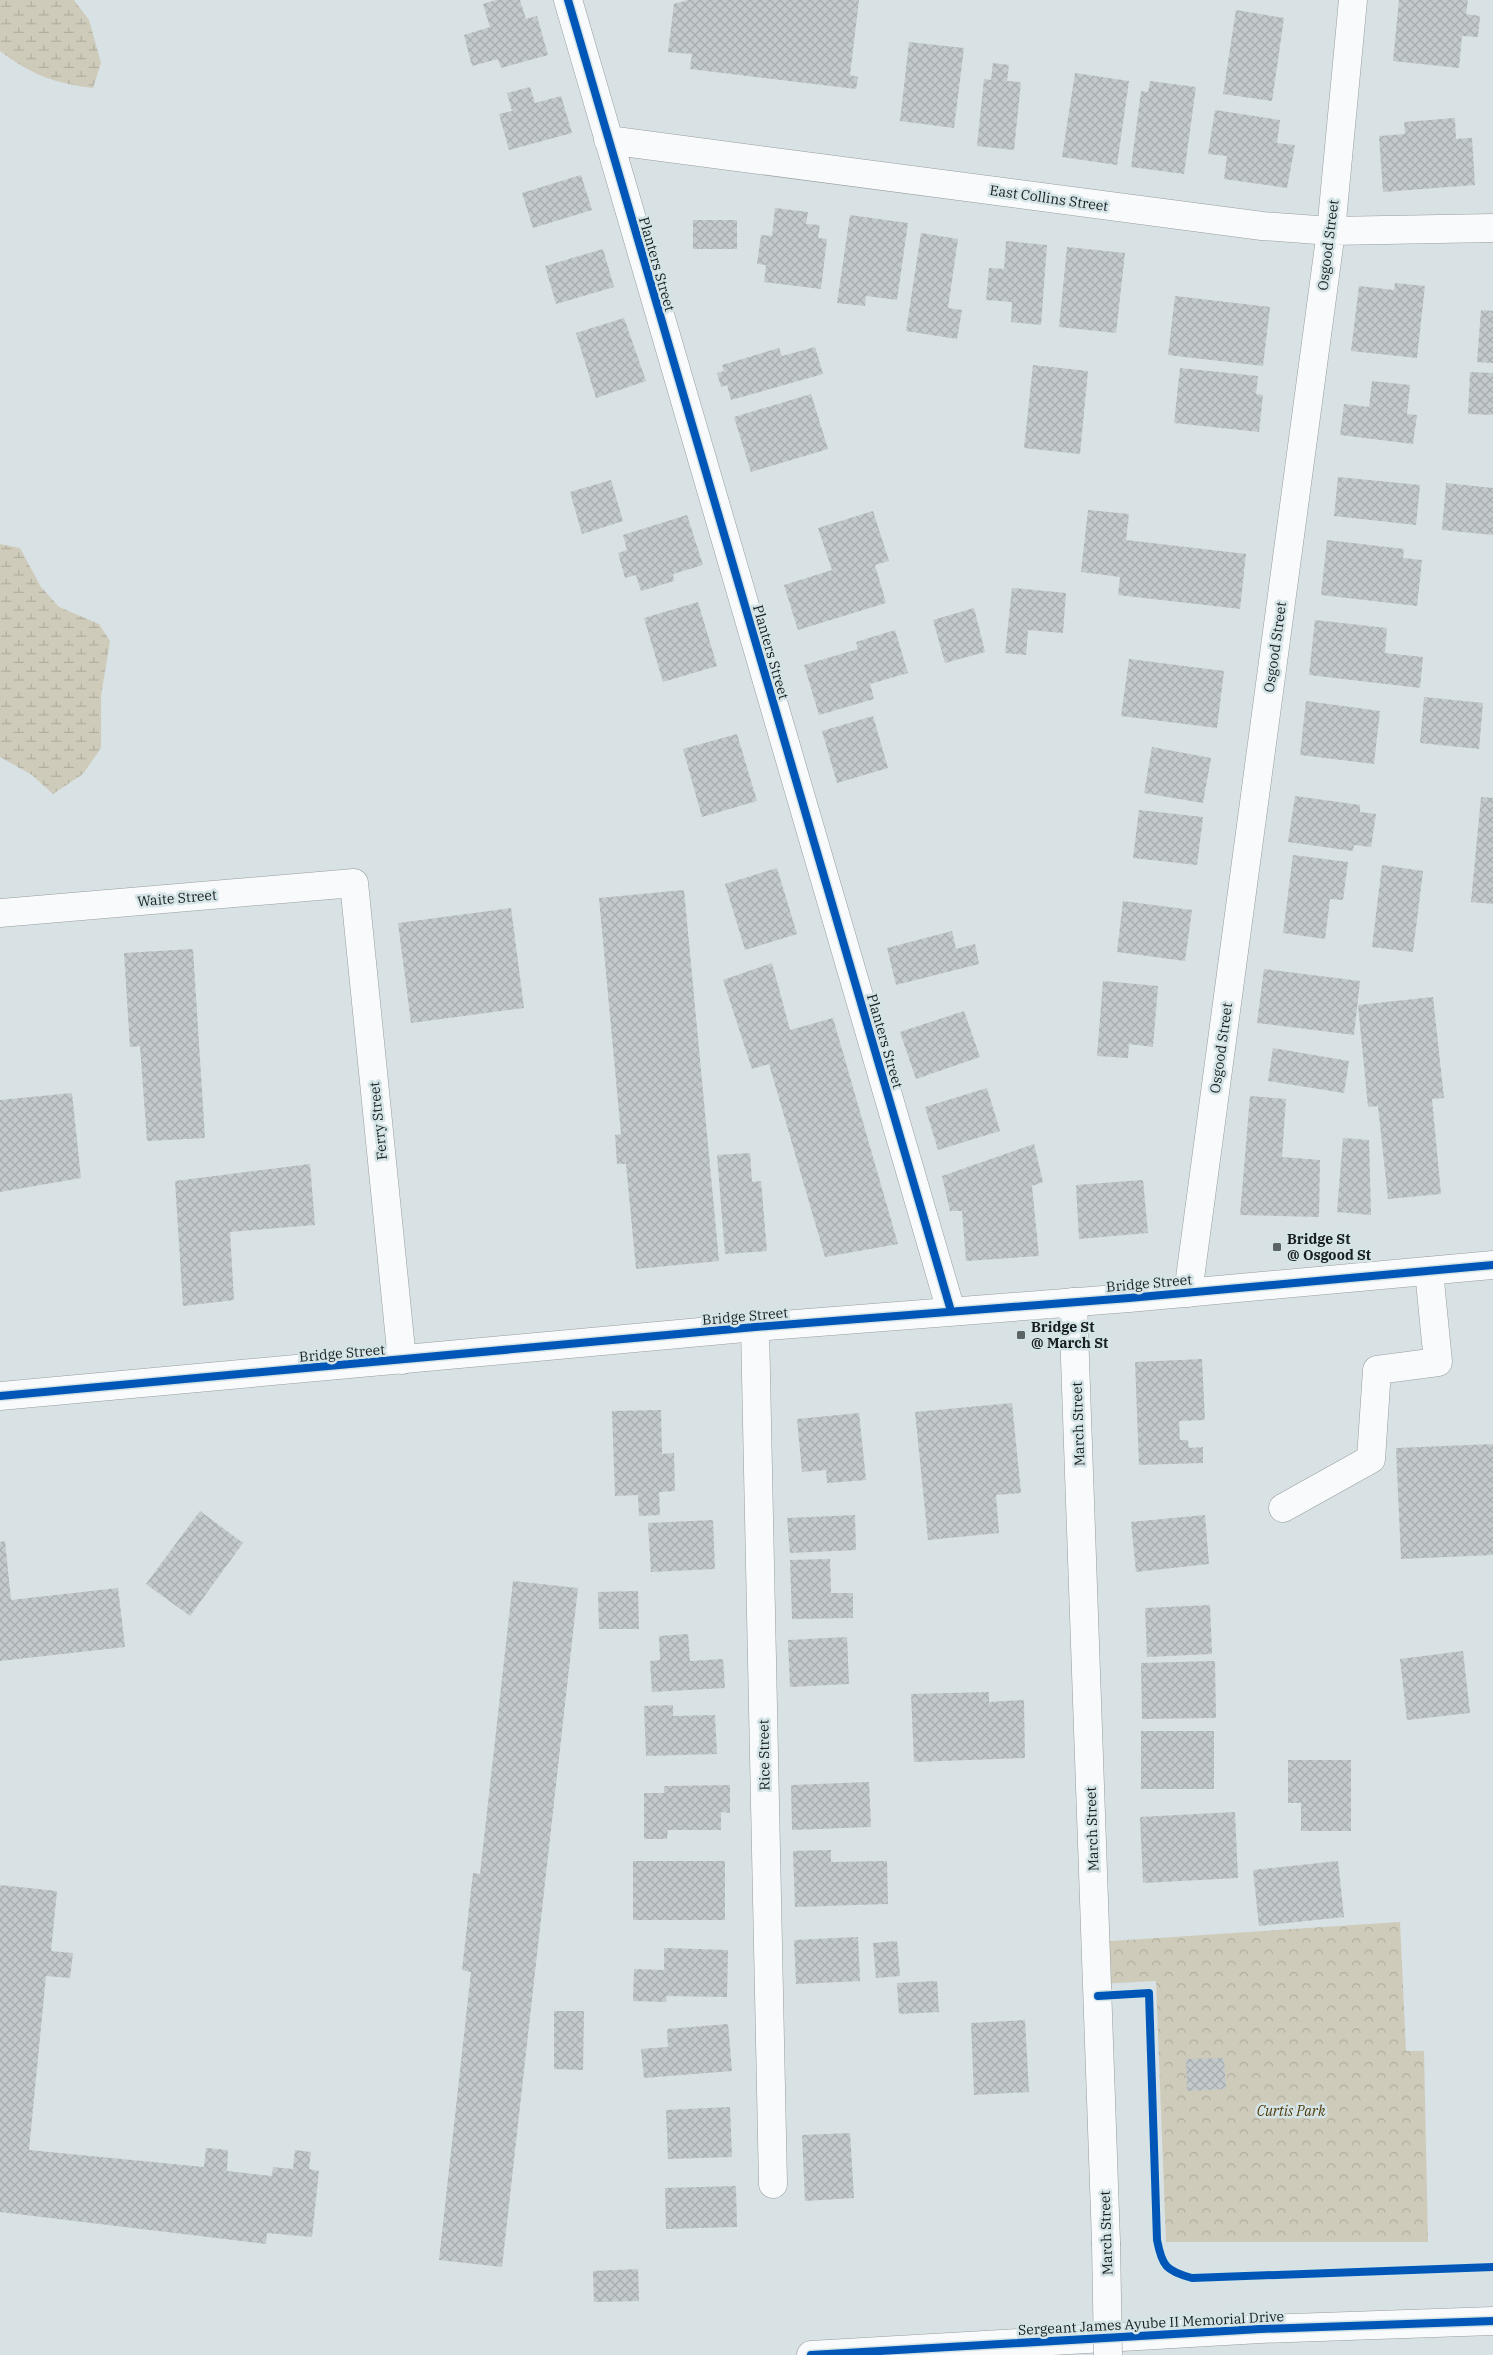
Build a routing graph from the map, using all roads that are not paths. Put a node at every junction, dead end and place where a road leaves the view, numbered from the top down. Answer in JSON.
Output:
{"nodes":[{"id":1,"x":568,"y":0,"type":"edge"},
{"id":2,"x":1354,"y":0,"type":"edge"},
{"id":3,"x":608,"y":140,"type":"junction"},
{"id":4,"x":1493,"y":228,"type":"edge"},
{"id":5,"x":1331,"y":231,"type":"junction"},
{"id":6,"x":354,"y":882,"type":"joint"},
{"id":7,"x":0,"y":913,"type":"edge"},
{"id":8,"x":1493,"y":1265,"type":"edge"},
{"id":9,"x":1429,"y":1271,"type":"junction"},
{"id":10,"x":1188,"y":1293,"type":"junction"},
{"id":11,"x":1073,"y":1302,"type":"junction"},
{"id":12,"x":951,"y":1311,"type":"junction"},
{"id":13,"x":755,"y":1327,"type":"junction"},
{"id":14,"x":402,"y":1360,"type":"junction"},
{"id":15,"x":0,"y":1396,"type":"edge"},
{"id":16,"x":1283,"y":1508,"type":"dead end"},
{"id":17,"x":773,"y":2184,"type":"dead end"},
{"id":18,"x":1493,"y":2321,"type":"edge"},
{"id":19,"x":811,"y":2355,"type":"edge"},
{"id":20,"x":1108,"y":2355,"type":"edge"}],
"edges":[{"from":1,"to":3,"type":"main road","name":"Planters Street"},
{"from":2,"to":5,"type":"main road","name":"Osgood Street"},
{"from":3,"to":5,"type":"main road","name":"East Collins Street"},
{"from":3,"to":12,"type":"main road","name":"Planters Street"},
{"from":4,"to":5,"type":"main road","name":"East Collins Street"},
{"from":5,"to":10,"type":"main road","name":"Osgood Street"},
{"from":6,"to":7,"type":"main road","name":"Waite Street"},
{"from":6,"to":14,"type":"main road","name":"Ferry Street"},
{"from":8,"to":9,"type":"main road","name":"Bridge Street"},
{"from":9,"to":10,"type":"main road","name":"Bridge Street"},
{"from":9,"to":16,"type":"main road"},
{"from":10,"to":11,"type":"main road","name":"Bridge Street"},
{"from":11,"to":12,"type":"main road","name":"Bridge Street"},
{"from":11,"to":20,"type":"main road","name":"March Street","bridge":true},
{"from":12,"to":13,"type":"main road","name":"Bridge Street"},
{"from":13,"to":14,"type":"main road","name":"Bridge Street"},
{"from":13,"to":17,"type":"main road","name":"Rice Street"},
{"from":14,"to":15,"type":"main road","name":"Bridge Street"},
{"from":18,"to":19,"type":"main road","name":"Sergeant James Ayube II Memorial Drive"}]}
